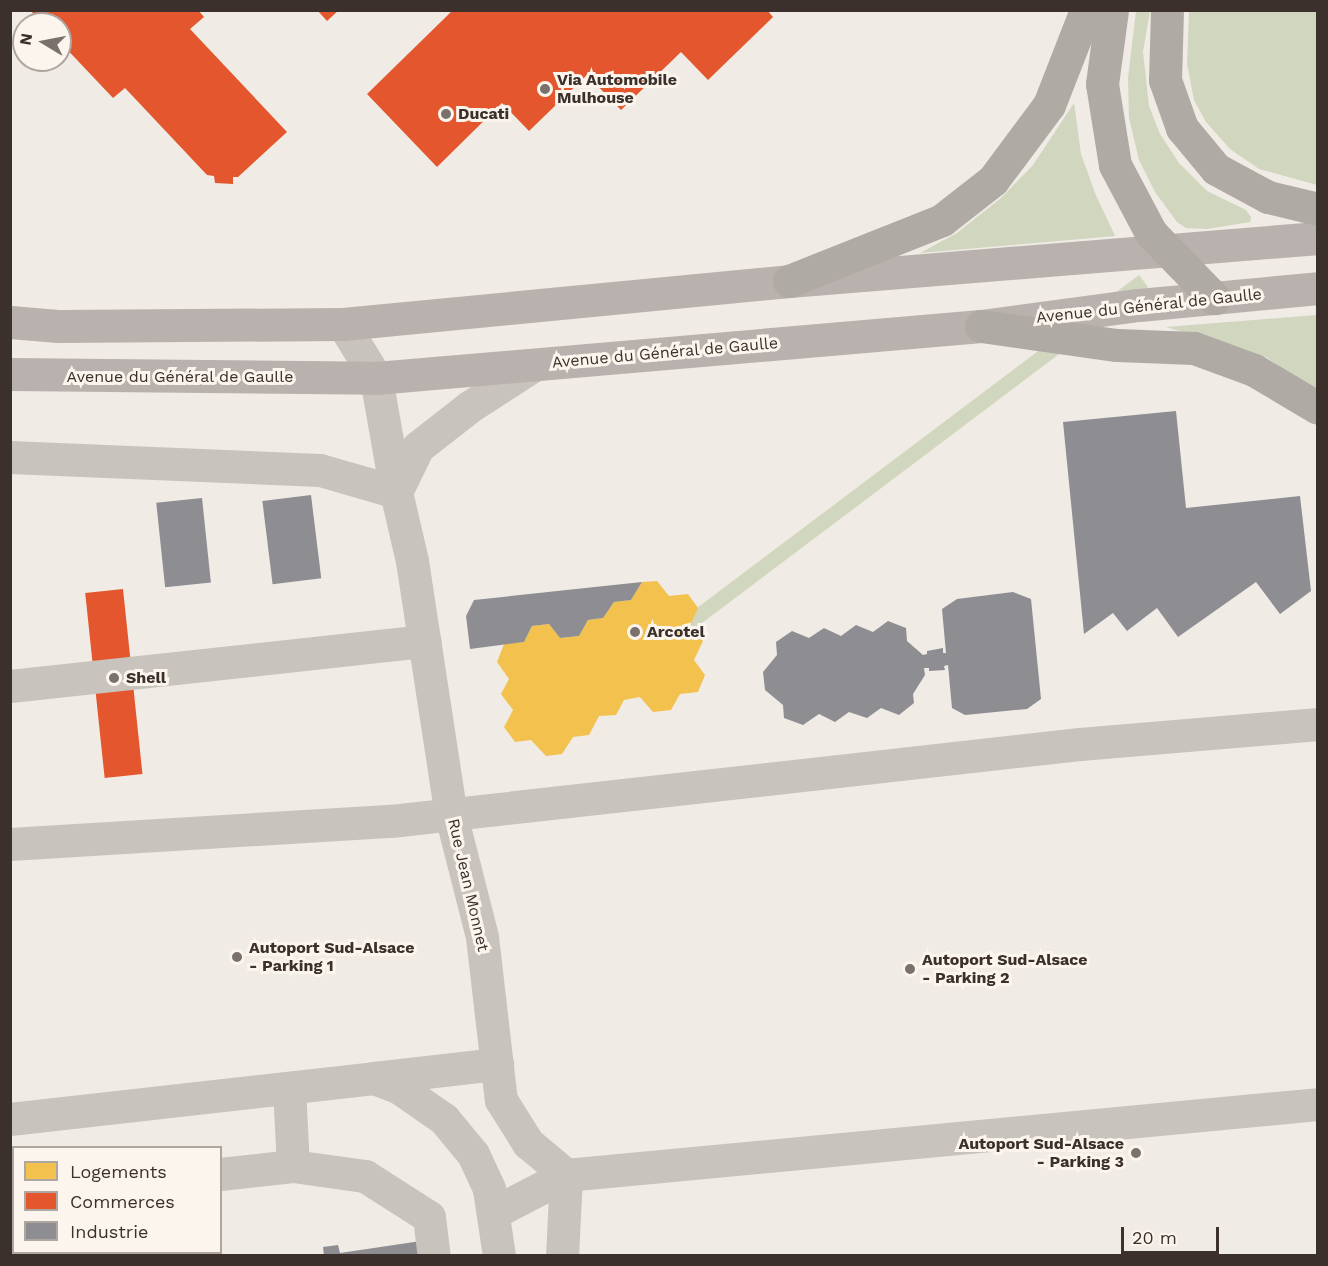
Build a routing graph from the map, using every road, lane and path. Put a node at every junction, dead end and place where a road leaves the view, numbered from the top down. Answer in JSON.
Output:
{"nodes":[{"id":1,"x":1086,"y":10,"type":"edge"},
{"id":2,"x":1112,"y":10,"type":"edge"},
{"id":3,"x":1167,"y":10,"type":"edge"},
{"id":4,"x":1317,"y":209,"type":"edge"},
{"id":5,"x":1317,"y":238,"type":"edge"},
{"id":6,"x":1168,"y":252,"type":"junction"},
{"id":7,"x":789,"y":281,"type":"junction"},
{"id":8,"x":1317,"y":288,"type":"edge"},
{"id":9,"x":1214,"y":298,"type":"junction"},
{"id":10,"x":10,"y":322,"type":"edge"},
{"id":11,"x":343,"y":324,"type":"junction"},
{"id":12,"x":981,"y":326,"type":"junction"},
{"id":13,"x":534,"y":364,"type":"junction"},
{"id":14,"x":10,"y":374,"type":"edge"},
{"id":15,"x":376,"y":378,"type":"junction"},
{"id":16,"x":1317,"y":408,"type":"edge"},
{"id":17,"x":10,"y":457,"type":"edge"},
{"id":18,"x":396,"y":492,"type":"junction"},
{"id":19,"x":424,"y":641,"type":"junction"},
{"id":20,"x":10,"y":686,"type":"edge"},
{"id":21,"x":1317,"y":724,"type":"edge"},
{"id":22,"x":452,"y":815,"type":"junction"},
{"id":23,"x":10,"y":844,"type":"edge"},
{"id":24,"x":497,"y":1064,"type":"junction"},
{"id":25,"x":374,"y":1078,"type":"junction"},
{"id":26,"x":289,"y":1089,"type":"junction"},
{"id":27,"x":1317,"y":1104,"type":"edge"},
{"id":28,"x":10,"y":1119,"type":"edge"},
{"id":29,"x":293,"y":1166,"type":"junction"},
{"id":30,"x":222,"y":1174,"type":"edge"},
{"id":31,"x":566,"y":1175,"type":"junction"},
{"id":32,"x":493,"y":1213,"type":"junction"},
{"id":33,"x":434,"y":1256,"type":"edge"},
{"id":34,"x":499,"y":1256,"type":"edge"},
{"id":35,"x":562,"y":1256,"type":"edge"}],
"edges":[{"from":1,"to":7,"type":"highway"},
{"from":2,"to":6,"type":"highway"},
{"from":3,"to":4,"type":"highway"},
{"from":5,"to":6,"type":"main road"},
{"from":6,"to":7,"type":"main road"},
{"from":6,"to":9,"type":"highway"},
{"from":7,"to":11,"type":"main road"},
{"from":8,"to":9,"type":"main road","name":"Avenue du Général de Gaulle"},
{"from":9,"to":12,"type":"main road","name":"Avenue du Général de Gaulle"},
{"from":10,"to":11,"type":"main road"},
{"from":11,"to":15,"type":"street","name":"Rue Jean Monnet"},
{"from":12,"to":13,"type":"main road","name":"Avenue du Général de Gaulle"},
{"from":12,"to":16,"type":"highway"},
{"from":13,"to":15,"type":"main road","name":"Avenue du Général de Gaulle"},
{"from":13,"to":18,"type":"street"},
{"from":14,"to":15,"type":"main road","name":"Avenue du Général de Gaulle"},
{"from":15,"to":18,"type":"street","name":"Rue Jean Monnet"},
{"from":17,"to":18,"type":"street"},
{"from":18,"to":19,"type":"street","name":"Rue Jean Monnet"},
{"from":19,"to":20,"type":"street"},
{"from":19,"to":22,"type":"street","name":"Rue Jean Monnet"},
{"from":21,"to":22,"type":"street"},
{"from":22,"to":23,"type":"street"},
{"from":22,"to":24,"type":"street","name":"Rue Jean Monnet"},
{"from":24,"to":25,"type":"street"},
{"from":24,"to":31,"type":"street","name":"Rue Jean Monnet"},
{"from":25,"to":26,"type":"street"},
{"from":25,"to":32,"type":"street"},
{"from":26,"to":28,"type":"street"},
{"from":26,"to":29,"type":"street"},
{"from":27,"to":31,"type":"street"},
{"from":29,"to":30,"type":"street"},
{"from":29,"to":33,"type":"street"},
{"from":31,"to":32,"type":"street"},
{"from":31,"to":35,"type":"street"},
{"from":32,"to":34,"type":"street"}]}
